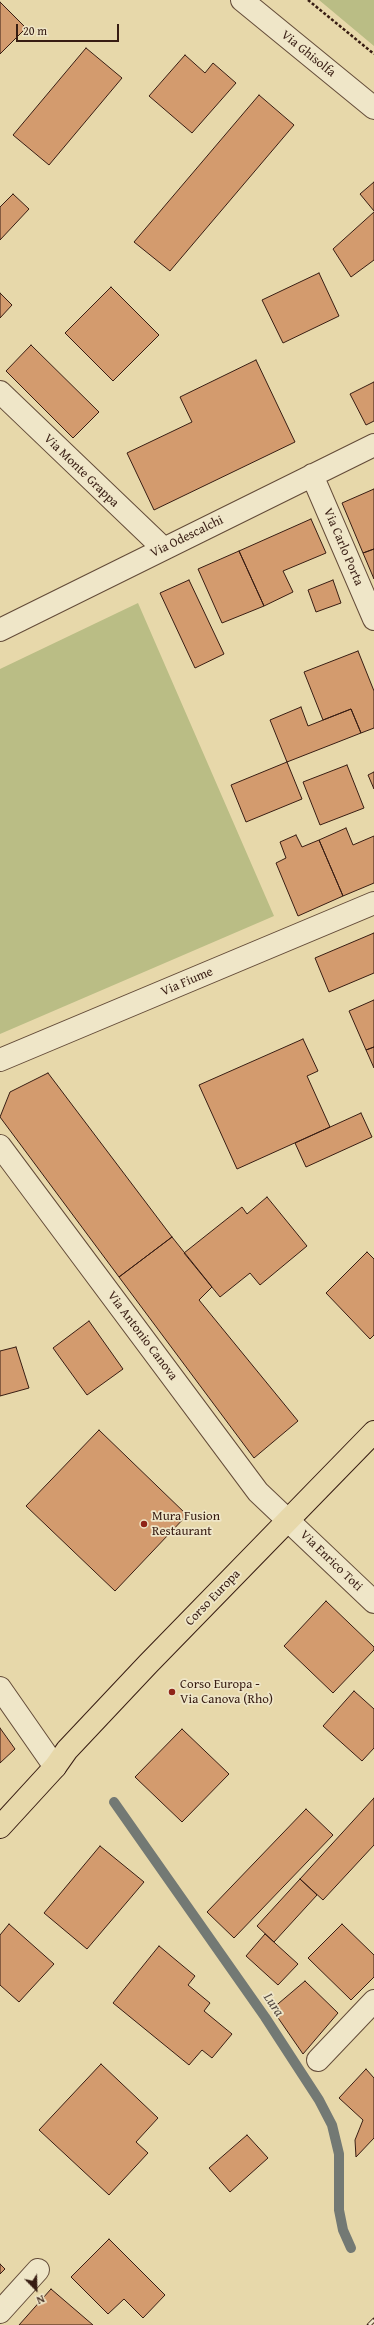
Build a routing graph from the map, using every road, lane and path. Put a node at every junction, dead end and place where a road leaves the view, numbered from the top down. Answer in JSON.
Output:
{"nodes":[{"id":1,"x":242,"y":0,"type":"edge"},
{"id":2,"x":308,"y":0,"type":"edge"},
{"id":3,"x":374,"y":54,"type":"edge"},
{"id":4,"x":374,"y":108,"type":"edge"},
{"id":5,"x":0,"y":392,"type":"edge"},
{"id":6,"x":374,"y":445,"type":"edge"},
{"id":7,"x":312,"y":475,"type":"junction"},
{"id":8,"x":163,"y":548,"type":"junction"},
{"id":9,"x":374,"y":619,"type":"edge"},
{"id":10,"x":0,"y":630,"type":"edge"},
{"id":11,"x":374,"y":903,"type":"edge"},
{"id":12,"x":0,"y":1060,"type":"edge"},
{"id":13,"x":0,"y":1146,"type":"edge"},
{"id":14,"x":374,"y":1432,"type":"edge"},
{"id":15,"x":289,"y":1520,"type":"junction"},
{"id":16,"x":374,"y":1602,"type":"edge"},
{"id":17,"x":0,"y":1688,"type":"edge"},
{"id":18,"x":55,"y":1767,"type":"junction"},
{"id":19,"x":0,"y":1827,"type":"edge"},
{"id":20,"x":374,"y":2001,"type":"edge"},
{"id":21,"x":318,"y":2060,"type":"dead end"},
{"id":22,"x":38,"y":2270,"type":"dead end"},
{"id":23,"x":0,"y":2312,"type":"edge"}],
"edges":[{"from":1,"to":4,"type":"street","name":"Via Ghisolfa"},
{"from":2,"to":3,"type":"path"},
{"from":5,"to":8,"type":"street","name":"Via Monte Grappa"},
{"from":6,"to":7,"type":"street","name":"Via Odescalchi"},
{"from":7,"to":8,"type":"street","name":"Via Odescalchi"},
{"from":7,"to":9,"type":"street","name":"Via Carlo Porta"},
{"from":8,"to":10,"type":"street","name":"Via Odescalchi"},
{"from":11,"to":12,"type":"street","name":"Via Fiume"},
{"from":13,"to":15,"type":"street","name":"Via Antonio Canova"},
{"from":14,"to":15,"type":"main road","name":"Corso Europa"},
{"from":15,"to":16,"type":"street","name":"Via Enrico Toti"},
{"from":15,"to":18,"type":"main road","name":"Corso Europa"},
{"from":17,"to":18,"type":"street"},
{"from":18,"to":19,"type":"main road","name":"Corso Europa"},
{"from":20,"to":21,"type":"street"},
{"from":22,"to":23,"type":"street"}]}
